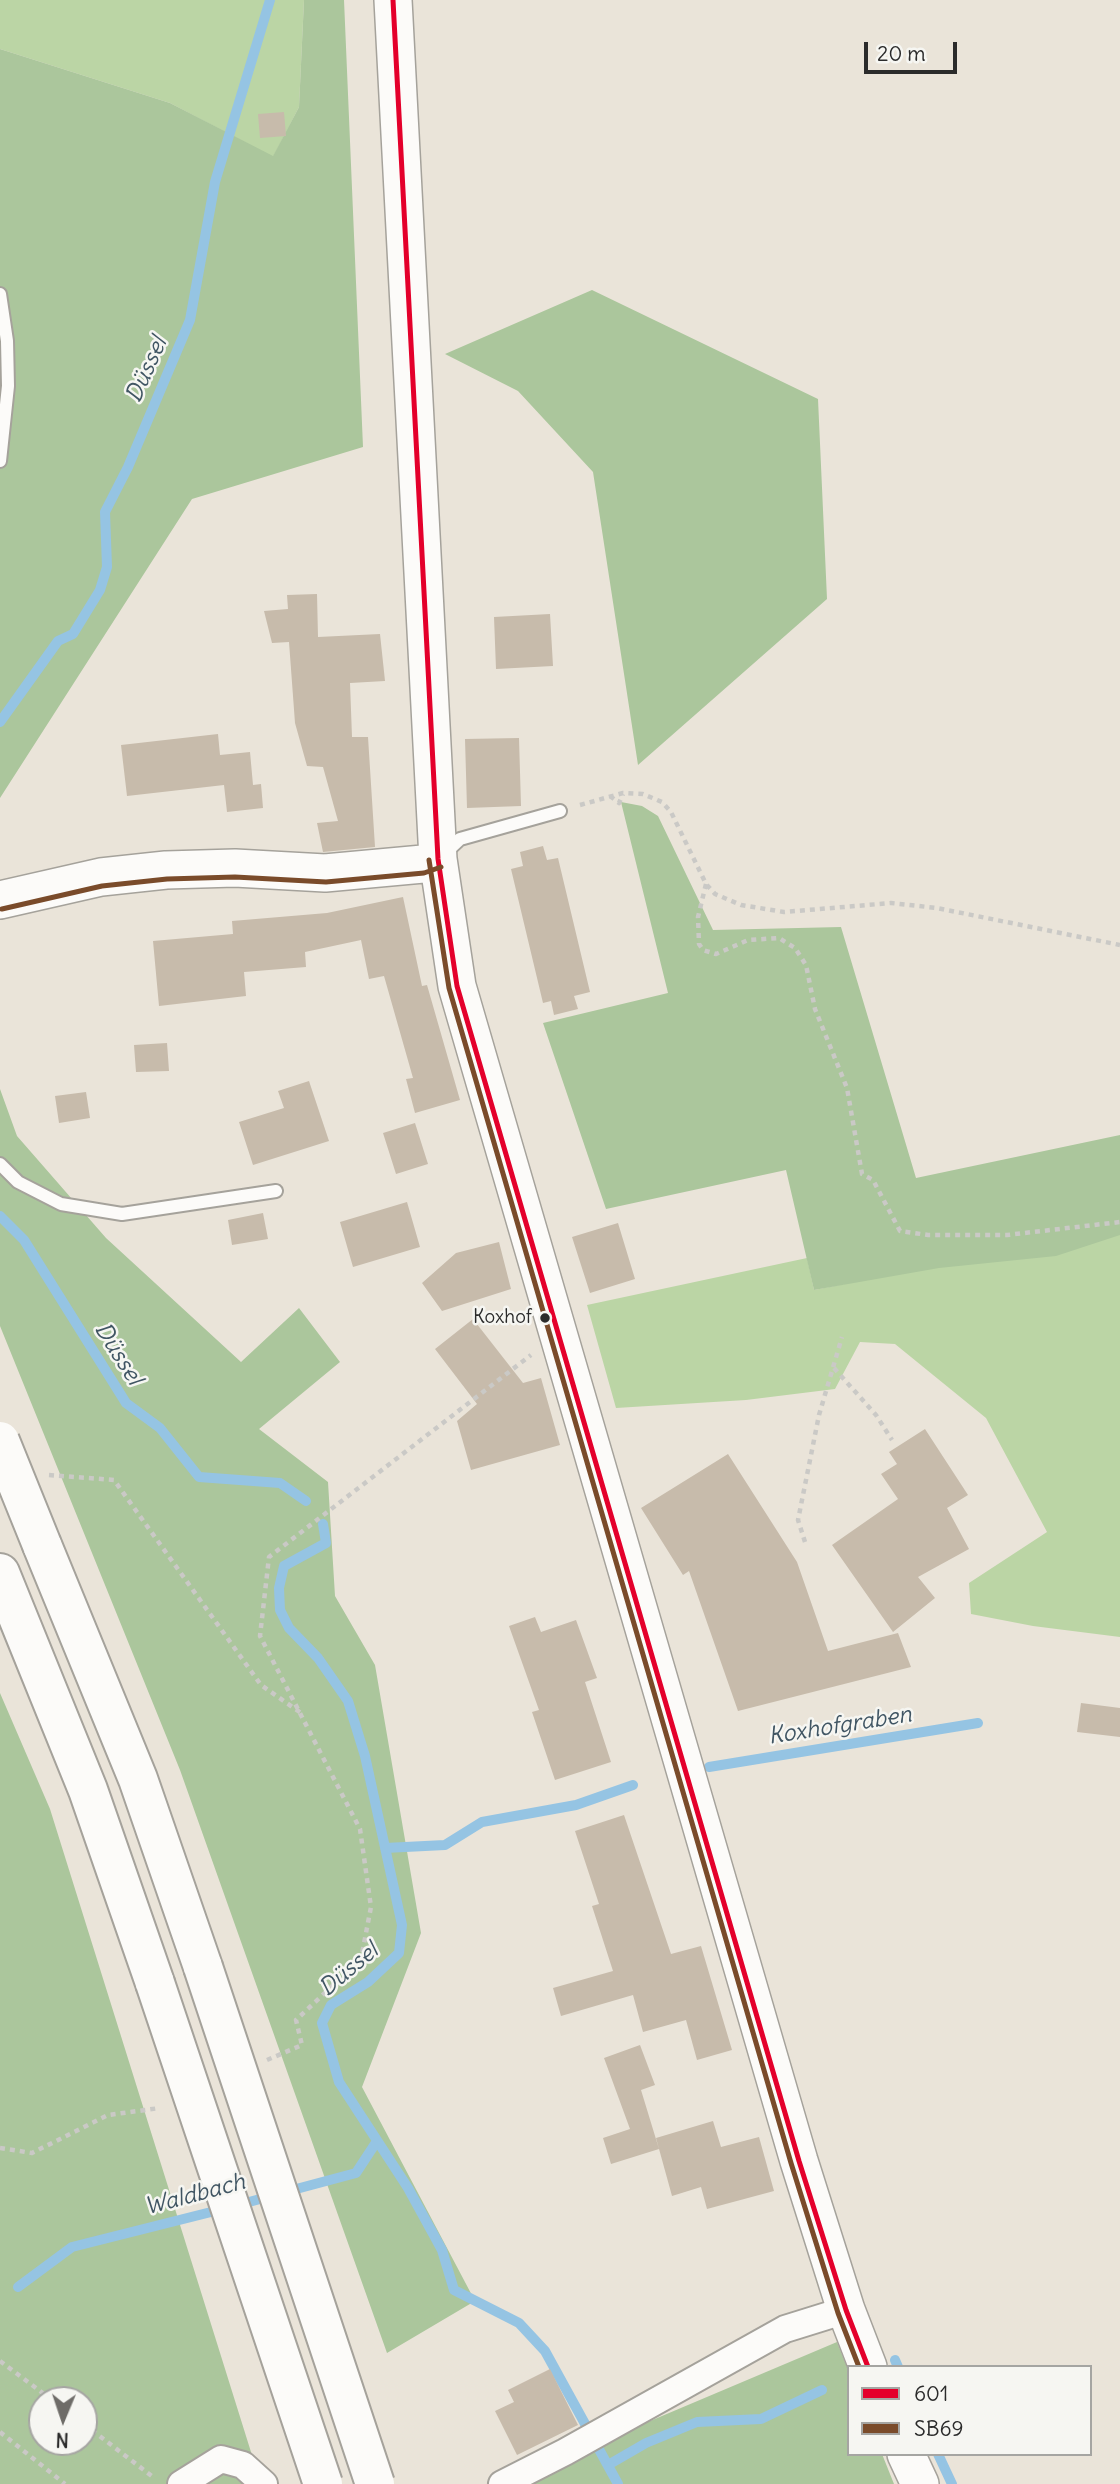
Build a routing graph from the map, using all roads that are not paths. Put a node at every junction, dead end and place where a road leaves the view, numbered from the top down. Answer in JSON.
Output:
{"nodes":[{"id":1,"x":393,"y":0,"type":"edge"},
{"id":2,"x":0,"y":294,"type":"edge"},
{"id":3,"x":0,"y":461,"type":"edge"},
{"id":4,"x":560,"y":811,"type":"road end"},
{"id":5,"x":438,"y":859,"type":"junction"},
{"id":6,"x":0,"y":900,"type":"edge"},
{"id":7,"x":0,"y":1164,"type":"edge"},
{"id":8,"x":276,"y":1191,"type":"dead end"},
{"id":9,"x":0,"y":1441,"type":"edge"},
{"id":10,"x":0,"y":1573,"type":"edge"},
{"id":11,"x":846,"y":2310,"type":"junction"},
{"id":12,"x":868,"y":2365,"type":"edge"},
{"id":13,"x":907,"y":2456,"type":"edge"},
{"id":14,"x":181,"y":2484,"type":"edge"},
{"id":15,"x":264,"y":2484,"type":"edge"},
{"id":16,"x":323,"y":2484,"type":"edge"},
{"id":17,"x":375,"y":2484,"type":"edge"},
{"id":18,"x":502,"y":2484,"type":"edge"},
{"id":19,"x":920,"y":2484,"type":"edge"}],
"edges":[{"from":1,"to":5,"type":"main road"},
{"from":2,"to":3,"type":"lane"},
{"from":4,"to":5,"type":"lane"},
{"from":5,"to":6,"type":"main road"},
{"from":5,"to":11,"type":"main road"},
{"from":7,"to":8,"type":"lane"},
{"from":9,"to":17,"type":"highway","bridge":true},
{"from":10,"to":16,"type":"highway","bridge":true},
{"from":11,"to":12,"type":"main road"},
{"from":11,"to":18,"type":"street"},
{"from":13,"to":19,"type":"main road"},
{"from":14,"to":15,"type":"street"}]}
